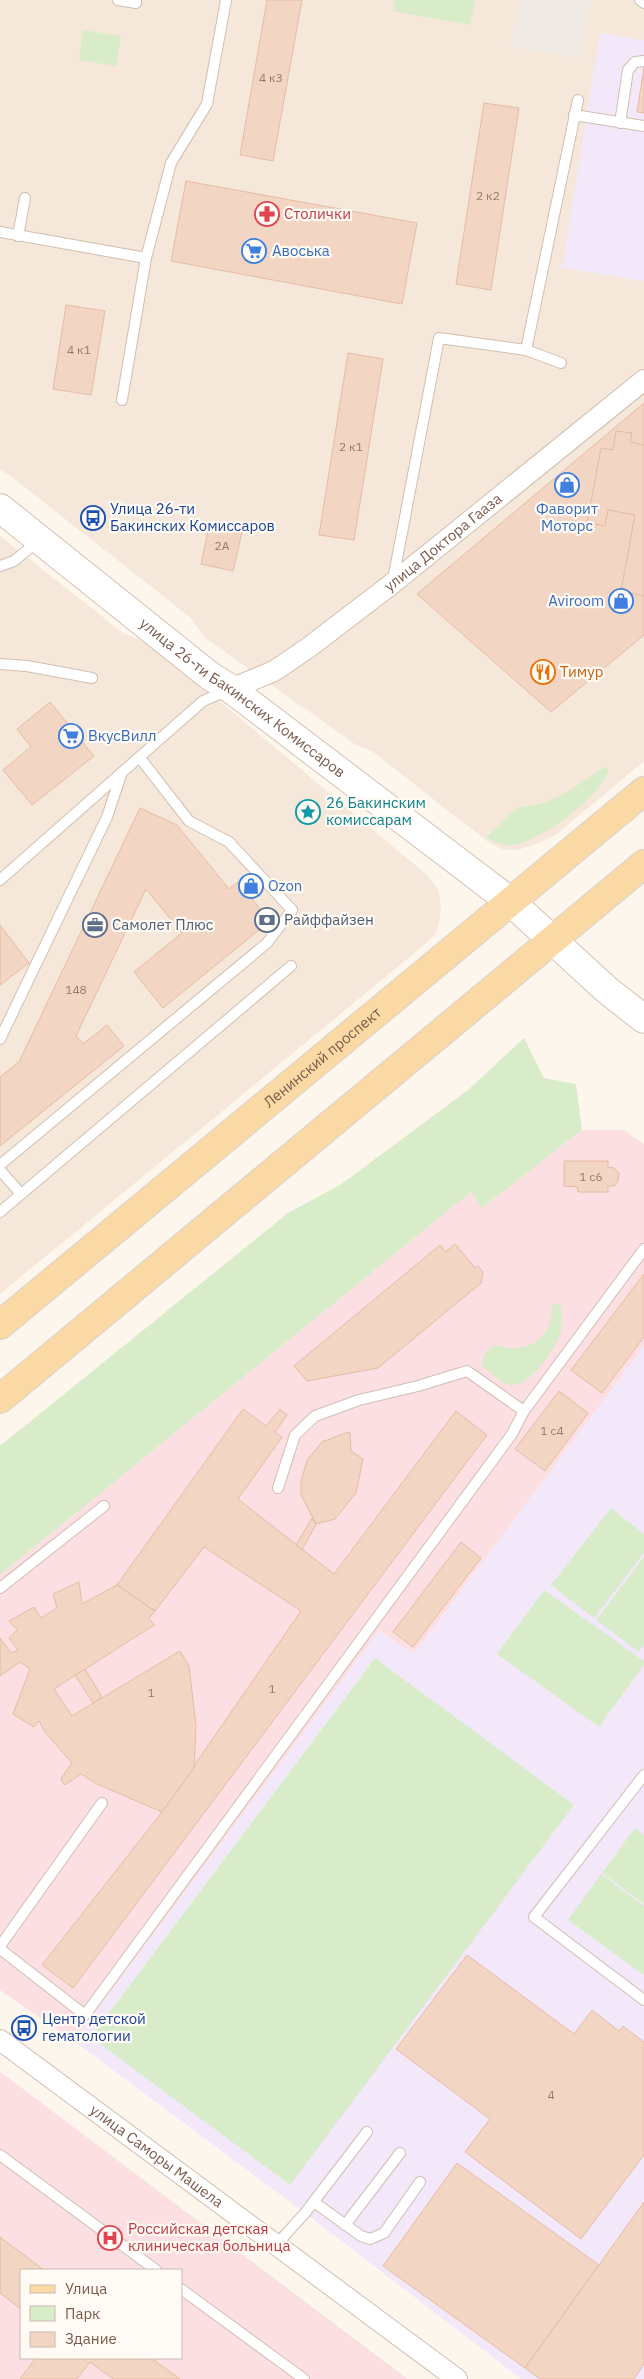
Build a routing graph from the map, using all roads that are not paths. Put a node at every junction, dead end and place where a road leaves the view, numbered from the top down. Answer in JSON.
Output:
{"nodes":[{"id":1,"x":118,"y":0,"type":"edge"},
{"id":2,"x":136,"y":0,"type":"edge"},
{"id":3,"x":226,"y":0,"type":"edge"},
{"id":4,"x":640,"y":0,"type":"edge"},
{"id":5,"x":644,"y":3,"type":"edge"},
{"id":6,"x":644,"y":61,"type":"edge"},
{"id":7,"x":578,"y":100,"type":"dead end"},
{"id":8,"x":574,"y":115,"type":"junction"},
{"id":9,"x":620,"y":123,"type":"junction"},
{"id":10,"x":644,"y":126,"type":"edge"},
{"id":11,"x":25,"y":198,"type":"dead end"},
{"id":12,"x":0,"y":232,"type":"edge"},
{"id":13,"x":18,"y":236,"type":"junction"},
{"id":14,"x":146,"y":258,"type":"junction"},
{"id":15,"x":526,"y":350,"type":"junction"},
{"id":16,"x":561,"y":362,"type":"dead end"},
{"id":17,"x":644,"y":380,"type":"edge"},
{"id":18,"x":122,"y":400,"type":"dead end"},
{"id":19,"x":0,"y":508,"type":"edge"},
{"id":20,"x":39,"y":540,"type":"junction"},
{"id":21,"x":0,"y":566,"type":"edge"},
{"id":22,"x":393,"y":583,"type":"junction"},
{"id":23,"x":0,"y":664,"type":"edge"},
{"id":24,"x":92,"y":678,"type":"dead end"},
{"id":25,"x":231,"y":689,"type":"junction"},
{"id":26,"x":140,"y":758,"type":"junction"},
{"id":27,"x":121,"y":774,"type":"junction"},
{"id":28,"x":644,"y":791,"type":"edge"},
{"id":29,"x":644,"y":864,"type":"edge"},
{"id":30,"x":0,"y":880,"type":"edge"},
{"id":31,"x":511,"y":902,"type":"junction"},
{"id":32,"x":554,"y":941,"type":"junction"},
{"id":33,"x":291,"y":966,"type":"dead end"},
{"id":34,"x":644,"y":1019,"type":"edge"},
{"id":35,"x":0,"y":1039,"type":"edge"},
{"id":36,"x":0,"y":1166,"type":"edge"},
{"id":37,"x":0,"y":1170,"type":"edge"},
{"id":38,"x":21,"y":1194,"type":"junction"},
{"id":39,"x":0,"y":1212,"type":"edge"},
{"id":40,"x":644,"y":1249,"type":"edge"},
{"id":41,"x":0,"y":1325,"type":"edge"},
{"id":42,"x":0,"y":1398,"type":"edge"},
{"id":43,"x":524,"y":1411,"type":"junction"},
{"id":44,"x":278,"y":1488,"type":"dead end"},
{"id":45,"x":104,"y":1506,"type":"dead end"},
{"id":46,"x":0,"y":1588,"type":"edge"},
{"id":47,"x":644,"y":1776,"type":"edge"},
{"id":48,"x":102,"y":1803,"type":"dead end"},
{"id":49,"x":0,"y":1947,"type":"edge"},
{"id":50,"x":644,"y":2000,"type":"edge"},
{"id":51,"x":0,"y":2040,"type":"edge"},
{"id":52,"x":367,"y":2132,"type":"dead end"},
{"id":53,"x":400,"y":2153,"type":"dead end"},
{"id":54,"x":0,"y":2155,"type":"edge"},
{"id":55,"x":420,"y":2182,"type":"dead end"},
{"id":56,"x":314,"y":2202,"type":"junction"},
{"id":57,"x":346,"y":2225,"type":"junction"},
{"id":58,"x":277,"y":2244,"type":"junction"},
{"id":59,"x":155,"y":2269,"type":"edge"},
{"id":60,"x":182,"y":2290,"type":"edge"},
{"id":61,"x":304,"y":2379,"type":"edge"},
{"id":62,"x":457,"y":2379,"type":"edge"}],
"edges":[{"from":1,"to":2,"type":"lane"},
{"from":3,"to":14,"type":"lane"},
{"from":4,"to":5,"type":"lane"},
{"from":6,"to":9,"type":"lane"},
{"from":7,"to":8,"type":"lane"},
{"from":8,"to":9,"type":"lane"},
{"from":8,"to":15,"type":"lane"},
{"from":9,"to":10,"type":"lane"},
{"from":11,"to":13,"type":"lane"},
{"from":12,"to":13,"type":"lane"},
{"from":13,"to":14,"type":"lane"},
{"from":14,"to":18,"type":"lane"},
{"from":15,"to":16,"type":"lane"},
{"from":15,"to":22,"type":"lane"},
{"from":17,"to":22,"type":"street","name":"улица Доктора Гааза"},
{"from":19,"to":20,"type":"main road","name":"улица 26-ти Бакинских Комиссаров"},
{"from":20,"to":21,"type":"lane"},
{"from":20,"to":25,"type":"main road","name":"улица 26-ти Бакинских Комиссаров"},
{"from":22,"to":25,"type":"street","name":"улица Доктора Гааза"},
{"from":23,"to":24,"type":"lane"},
{"from":25,"to":26,"type":"lane"},
{"from":25,"to":31,"type":"main road","name":"улица 26-ти Бакинских Комиссаров"},
{"from":26,"to":27,"type":"lane"},
{"from":26,"to":36,"type":"lane"},
{"from":27,"to":30,"type":"lane"},
{"from":27,"to":35,"type":"lane"},
{"from":28,"to":31,"type":"main road","name":"Ленинский проспект"},
{"from":29,"to":32,"type":"main road"},
{"from":31,"to":32,"type":"main road","name":"улица 26-ти Бакинских Комиссаров"},
{"from":31,"to":41,"type":"main road","name":"Ленинский проспект"},
{"from":32,"to":34,"type":"main road","name":"улица 26-ти Бакинских Комиссаров"},
{"from":32,"to":42,"type":"main road"},
{"from":33,"to":38,"type":"lane"},
{"from":37,"to":38,"type":"lane"},
{"from":38,"to":39,"type":"lane"},
{"from":40,"to":43,"type":"lane"},
{"from":43,"to":44,"type":"lane"},
{"from":43,"to":49,"type":"lane"},
{"from":45,"to":46,"type":"lane"},
{"from":47,"to":50,"type":"lane"},
{"from":48,"to":49,"type":"lane"},
{"from":51,"to":58,"type":"street","name":"улица Саморы Машела"},
{"from":52,"to":56,"type":"lane"},
{"from":53,"to":57,"type":"lane"},
{"from":54,"to":59,"type":"lane"},
{"from":55,"to":57,"type":"lane"},
{"from":56,"to":57,"type":"lane"},
{"from":56,"to":58,"type":"lane"},
{"from":58,"to":62,"type":"street","name":"улица Саморы Машела"},
{"from":60,"to":61,"type":"lane"}]}
